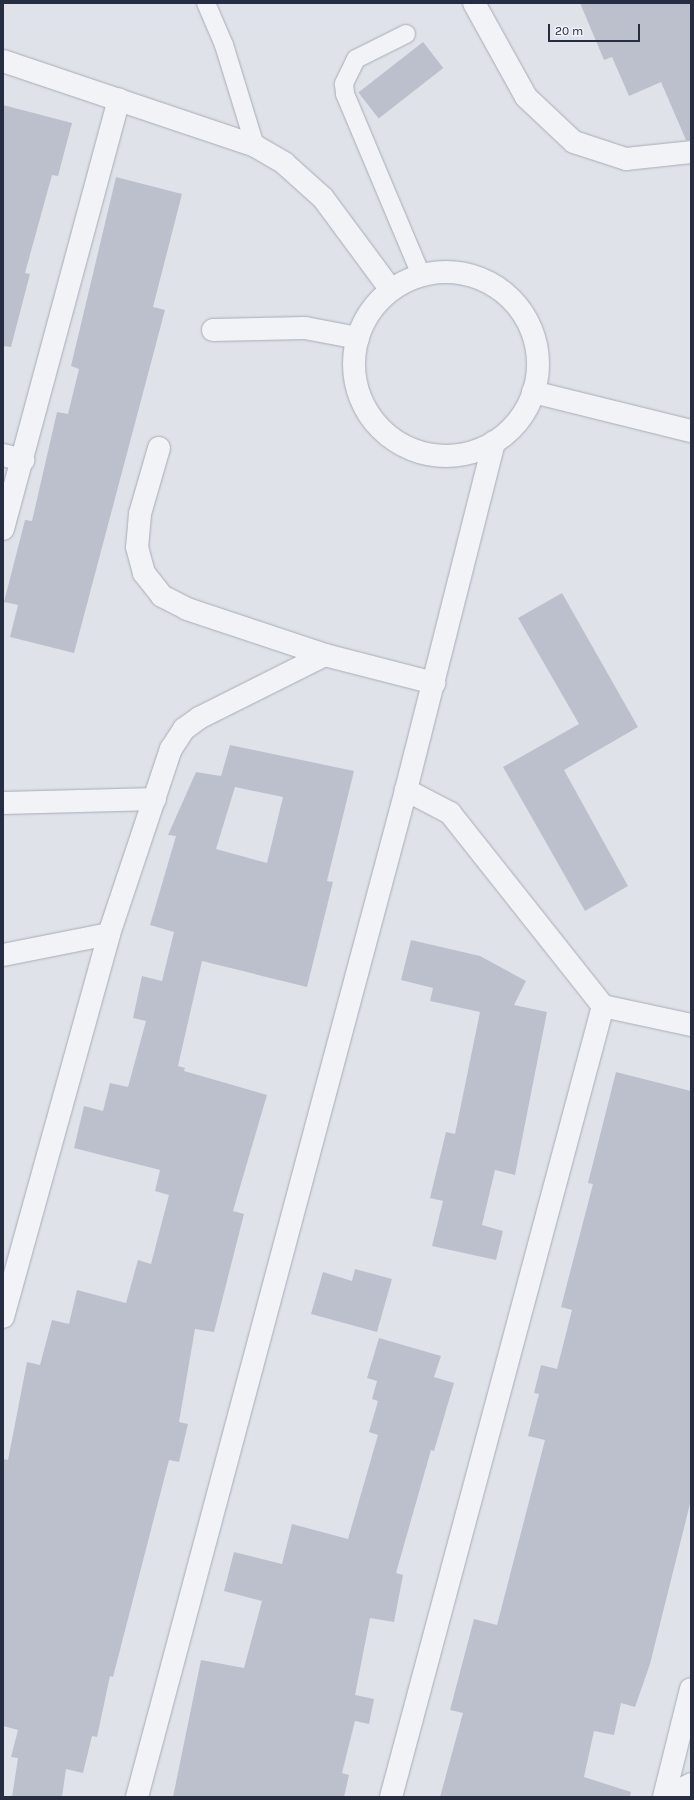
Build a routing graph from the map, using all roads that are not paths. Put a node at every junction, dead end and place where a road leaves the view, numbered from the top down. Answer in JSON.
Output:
{"nodes":[{"id":1,"x":206,"y":3,"type":"edge"},
{"id":2,"x":474,"y":3,"type":"edge"},
{"id":3,"x":406,"y":34,"type":"dead end"},
{"id":4,"x":3,"y":61,"type":"edge"},
{"id":5,"x":119,"y":99,"type":"junction"},
{"id":6,"x":255,"y":146,"type":"junction"},
{"id":7,"x":691,"y":152,"type":"edge"},
{"id":8,"x":421,"y":275,"type":"junction"},
{"id":9,"x":391,"y":290,"type":"junction"},
{"id":10,"x":213,"y":330,"type":"dead end"},
{"id":11,"x":358,"y":338,"type":"junction"},
{"id":12,"x":534,"y":392,"type":"junction"},
{"id":13,"x":691,"y":431,"type":"edge"},
{"id":14,"x":494,"y":442,"type":"junction"},
{"id":15,"x":159,"y":448,"type":"dead end"},
{"id":16,"x":13,"y":458,"type":"edge"},
{"id":17,"x":3,"y":529,"type":"edge"},
{"id":18,"x":325,"y":655,"type":"junction"},
{"id":19,"x":434,"y":683,"type":"junction"},
{"id":20,"x":406,"y":790,"type":"junction"},
{"id":21,"x":155,"y":799,"type":"junction"},
{"id":22,"x":3,"y":804,"type":"edge"},
{"id":23,"x":109,"y":934,"type":"junction"},
{"id":24,"x":3,"y":955,"type":"edge"},
{"id":25,"x":603,"y":1006,"type":"junction"},
{"id":26,"x":691,"y":1025,"type":"edge"},
{"id":27,"x":3,"y":1317,"type":"edge"},
{"id":28,"x":691,"y":1690,"type":"edge"},
{"id":29,"x":691,"y":1784,"type":"edge"},
{"id":30,"x":137,"y":1797,"type":"edge"},
{"id":31,"x":390,"y":1797,"type":"edge"},
{"id":32,"x":665,"y":1797,"type":"edge"}],
"edges":[{"from":1,"to":6,"type":"lane"},
{"from":2,"to":7,"type":"street"},
{"from":3,"to":8,"type":"lane"},
{"from":4,"to":5,"type":"street"},
{"from":5,"to":6,"type":"street"},
{"from":5,"to":16,"type":"street"},
{"from":6,"to":9,"type":"street"},
{"from":8,"to":9,"type":"street"},
{"from":8,"to":12,"type":"street"},
{"from":9,"to":11,"type":"street"},
{"from":10,"to":11,"type":"street"},
{"from":11,"to":14,"type":"street"},
{"from":12,"to":13,"type":"street"},
{"from":12,"to":14,"type":"street"},
{"from":14,"to":19,"type":"street"},
{"from":15,"to":18,"type":"street"},
{"from":16,"to":17,"type":"street"},
{"from":18,"to":19,"type":"street"},
{"from":18,"to":21,"type":"street"},
{"from":19,"to":20,"type":"street"},
{"from":20,"to":25,"type":"street"},
{"from":20,"to":30,"type":"street"},
{"from":21,"to":22,"type":"street"},
{"from":21,"to":23,"type":"street"},
{"from":23,"to":24,"type":"street"},
{"from":23,"to":27,"type":"street"},
{"from":25,"to":26,"type":"street"},
{"from":25,"to":31,"type":"street"},
{"from":28,"to":32,"type":"street"},
{"from":29,"to":32,"type":"street"}]}
